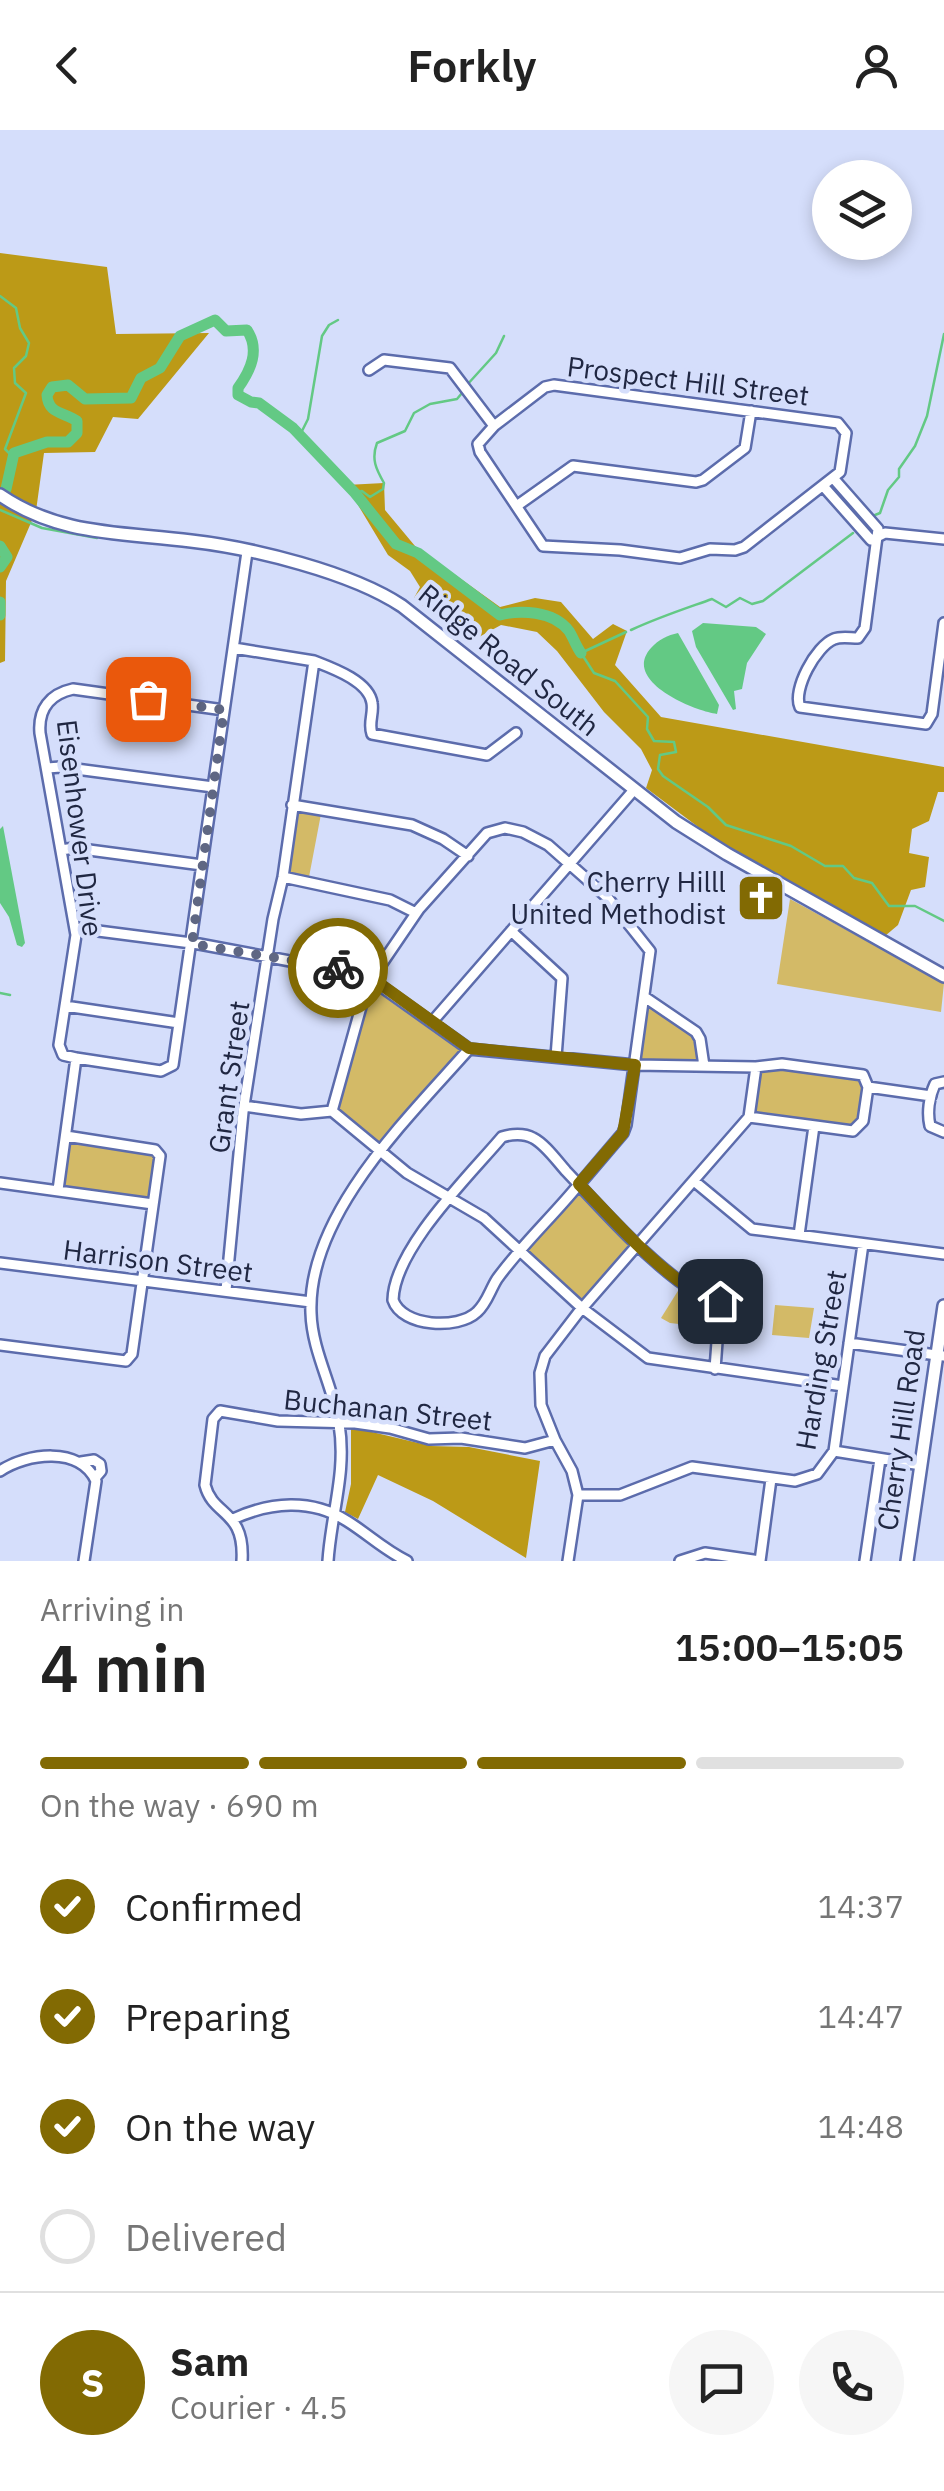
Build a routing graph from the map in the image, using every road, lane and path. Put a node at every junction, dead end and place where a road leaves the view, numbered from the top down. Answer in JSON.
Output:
{"nodes":[{"id":1,"x":369,"y":370,"type":"dead end"},
{"id":2,"x":751,"y":411,"type":"junction"},
{"id":3,"x":494,"y":426,"type":"junction"},
{"id":4,"x":837,"y":475,"type":"junction"},
{"id":5,"x":824,"y":487,"type":"junction"},
{"id":6,"x":0,"y":495,"type":"edge"},
{"id":7,"x":518,"y":505,"type":"junction"},
{"id":8,"x":878,"y":539,"type":"junction"},
{"id":9,"x":944,"y":539,"type":"edge"},
{"id":10,"x":247,"y":552,"type":"junction"},
{"id":11,"x":944,"y":624,"type":"edge"},
{"id":12,"x":234,"y":648,"type":"junction"},
{"id":13,"x":314,"y":660,"type":"junction"},
{"id":14,"x":224,"y":710,"type":"junction"},
{"id":15,"x":931,"y":718,"type":"junction"},
{"id":16,"x":944,"y":720,"type":"edge"},
{"id":17,"x":516,"y":733,"type":"dead end"},
{"id":18,"x":47,"y":768,"type":"junction"},
{"id":19,"x":213,"y":788,"type":"junction"},
{"id":20,"x":633,"y":791,"type":"junction"},
{"id":21,"x":292,"y":805,"type":"junction"},
{"id":22,"x":61,"y":850,"type":"junction"},
{"id":23,"x":468,"y":856,"type":"junction"},
{"id":24,"x":570,"y":864,"type":"junction"},
{"id":25,"x":202,"y":865,"type":"junction"},
{"id":26,"x":283,"y":877,"type":"junction"},
{"id":27,"x":416,"y":914,"type":"junction"},
{"id":28,"x":75,"y":928,"type":"junction"},
{"id":29,"x":512,"y":931,"type":"junction"},
{"id":30,"x":192,"y":944,"type":"junction"},
{"id":31,"x":268,"y":956,"type":"junction"},
{"id":32,"x":944,"y":976,"type":"edge"},
{"id":33,"x":372,"y":978,"type":"junction"},
{"id":34,"x":646,"y":998,"type":"junction"},
{"id":35,"x":66,"y":1006,"type":"junction"},
{"id":36,"x":432,"y":1022,"type":"junction"},
{"id":37,"x":180,"y":1023,"type":"junction"},
{"id":38,"x":469,"y":1048,"type":"junction"},
{"id":39,"x":556,"y":1057,"type":"junction"},
{"id":40,"x":76,"y":1058,"type":"junction"},
{"id":41,"x":635,"y":1065,"type":"junction"},
{"id":42,"x":704,"y":1066,"type":"junction"},
{"id":43,"x":756,"y":1067,"type":"junction"},
{"id":44,"x":944,"y":1082,"type":"edge"},
{"id":45,"x":868,"y":1087,"type":"junction"},
{"id":46,"x":931,"y":1096,"type":"junction"},
{"id":47,"x":244,"y":1106,"type":"junction"},
{"id":48,"x":332,"y":1112,"type":"junction"},
{"id":49,"x":750,"y":1117,"type":"junction"},
{"id":50,"x":814,"y":1126,"type":"junction"},
{"id":51,"x":944,"y":1132,"type":"edge"},
{"id":52,"x":66,"y":1136,"type":"junction"},
{"id":53,"x":379,"y":1152,"type":"junction"},
{"id":54,"x":694,"y":1181,"type":"junction"},
{"id":55,"x":0,"y":1184,"type":"edge"},
{"id":56,"x":579,"y":1184,"type":"junction"},
{"id":57,"x":58,"y":1190,"type":"junction"},
{"id":58,"x":450,"y":1198,"type":"junction"},
{"id":59,"x":153,"y":1204,"type":"junction"},
{"id":60,"x":799,"y":1235,"type":"junction"},
{"id":61,"x":863,"y":1244,"type":"junction"},
{"id":62,"x":638,"y":1245,"type":"junction"},
{"id":63,"x":521,"y":1251,"type":"junction"},
{"id":64,"x":944,"y":1254,"type":"edge"},
{"id":65,"x":0,"y":1263,"type":"edge"},
{"id":66,"x":142,"y":1282,"type":"junction"},
{"id":67,"x":226,"y":1290,"type":"junction"},
{"id":68,"x":311,"y":1302,"type":"junction"},
{"id":69,"x":944,"y":1306,"type":"edge"},
{"id":70,"x":582,"y":1308,"type":"junction"},
{"id":71,"x":849,"y":1343,"type":"junction"},
{"id":72,"x":0,"y":1345,"type":"edge"},
{"id":73,"x":941,"y":1356,"type":"edge"},
{"id":74,"x":715,"y":1369,"type":"junction"},
{"id":75,"x":843,"y":1386,"type":"junction"},
{"id":76,"x":339,"y":1422,"type":"junction"},
{"id":77,"x":555,"y":1440,"type":"junction"},
{"id":78,"x":834,"y":1451,"type":"junction"},
{"id":79,"x":880,"y":1459,"type":"junction"},
{"id":80,"x":921,"y":1466,"type":"junction"},
{"id":81,"x":0,"y":1471,"type":"edge"},
{"id":82,"x":771,"y":1479,"type":"junction"},
{"id":83,"x":578,"y":1495,"type":"junction"},
{"id":84,"x":335,"y":1514,"type":"junction"},
{"id":85,"x":233,"y":1519,"type":"junction"},
{"id":86,"x":84,"y":1561,"type":"edge"},
{"id":87,"x":242,"y":1561,"type":"edge"},
{"id":88,"x":328,"y":1561,"type":"edge"},
{"id":89,"x":406,"y":1561,"type":"edge"},
{"id":90,"x":568,"y":1561,"type":"edge"},
{"id":91,"x":680,"y":1561,"type":"edge"},
{"id":92,"x":760,"y":1561,"type":"edge"},
{"id":93,"x":865,"y":1561,"type":"edge"},
{"id":94,"x":907,"y":1561,"type":"edge"}],
"edges":[{"from":1,"to":3,"type":"street"},
{"from":2,"to":3,"type":"street","name":"Prospect Hill Street"},
{"from":2,"to":4,"type":"street","name":"Prospect Hill Street"},
{"from":2,"to":7,"type":"street"},
{"from":3,"to":7,"type":"street"},
{"from":4,"to":5,"type":"street"},
{"from":4,"to":8,"type":"street"},
{"from":5,"to":7,"type":"street"},
{"from":5,"to":8,"type":"street"},
{"from":6,"to":10,"type":"main road","name":"Ridge Road South"},
{"from":8,"to":9,"type":"street"},
{"from":8,"to":15,"type":"street"},
{"from":10,"to":12,"type":"street"},
{"from":10,"to":20,"type":"main road","name":"Ridge Road South"},
{"from":11,"to":15,"type":"street"},
{"from":12,"to":13,"type":"street"},
{"from":12,"to":14,"type":"street"},
{"from":13,"to":17,"type":"street"},
{"from":13,"to":21,"type":"street","name":"Grant Street"},
{"from":14,"to":18,"type":"street","name":"Eisenhower Drive"},
{"from":14,"to":19,"type":"street"},
{"from":15,"to":16,"type":"street"},
{"from":18,"to":19,"type":"street"},
{"from":18,"to":22,"type":"street","name":"Eisenhower Drive"},
{"from":19,"to":25,"type":"street"},
{"from":20,"to":24,"type":"street"},
{"from":20,"to":32,"type":"main road","name":"Ridge Road South"},
{"from":21,"to":23,"type":"street"},
{"from":21,"to":26,"type":"street","name":"Grant Street"},
{"from":22,"to":25,"type":"street"},
{"from":22,"to":28,"type":"street","name":"Eisenhower Drive"},
{"from":23,"to":24,"type":"street"},
{"from":23,"to":27,"type":"street"},
{"from":24,"to":29,"type":"street"},
{"from":24,"to":34,"type":"street"},
{"from":25,"to":30,"type":"street"},
{"from":26,"to":27,"type":"street"},
{"from":26,"to":31,"type":"street","name":"Grant Street"},
{"from":27,"to":33,"type":"street"},
{"from":28,"to":30,"type":"street"},
{"from":28,"to":35,"type":"street","name":"Eisenhower Drive"},
{"from":29,"to":36,"type":"street"},
{"from":29,"to":39,"type":"street"},
{"from":30,"to":31,"type":"street"},
{"from":30,"to":37,"type":"street"},
{"from":31,"to":33,"type":"street"},
{"from":31,"to":47,"type":"street","name":"Grant Street"},
{"from":33,"to":36,"type":"street"},
{"from":33,"to":48,"type":"street"},
{"from":34,"to":41,"type":"street"},
{"from":34,"to":42,"type":"street"},
{"from":35,"to":37,"type":"street"},
{"from":35,"to":40,"type":"street","name":"Eisenhower Drive"},
{"from":36,"to":38,"type":"street"},
{"from":37,"to":40,"type":"street"},
{"from":38,"to":39,"type":"street"},
{"from":38,"to":53,"type":"street"},
{"from":39,"to":41,"type":"street"},
{"from":40,"to":52,"type":"street","name":"Eisenhower Drive"},
{"from":41,"to":42,"type":"street"},
{"from":41,"to":56,"type":"street"},
{"from":42,"to":43,"type":"street"},
{"from":43,"to":45,"type":"street"},
{"from":43,"to":49,"type":"street"},
{"from":44,"to":46,"type":"street"},
{"from":45,"to":46,"type":"street"},
{"from":45,"to":50,"type":"street"},
{"from":46,"to":51,"type":"street"},
{"from":47,"to":48,"type":"street"},
{"from":47,"to":67,"type":"street","name":"Grant Street"},
{"from":48,"to":53,"type":"street"},
{"from":49,"to":50,"type":"street"},
{"from":49,"to":54,"type":"street"},
{"from":50,"to":60,"type":"street"},
{"from":52,"to":57,"type":"street","name":"Eisenhower Drive"},
{"from":52,"to":59,"type":"street"},
{"from":53,"to":58,"type":"street"},
{"from":53,"to":68,"type":"street"},
{"from":54,"to":60,"type":"street"},
{"from":54,"to":62,"type":"street"},
{"from":55,"to":57,"type":"street"},
{"from":56,"to":58,"type":"street"},
{"from":56,"to":62,"type":"street"},
{"from":56,"to":63,"type":"street"},
{"from":57,"to":59,"type":"street"},
{"from":58,"to":63,"type":"street"},
{"from":58,"to":63,"type":"street"},
{"from":59,"to":66,"type":"street"},
{"from":60,"to":61,"type":"street"},
{"from":61,"to":64,"type":"street"},
{"from":61,"to":71,"type":"street","name":"Harding Street"},
{"from":62,"to":70,"type":"street"},
{"from":62,"to":74,"type":"street"},
{"from":63,"to":70,"type":"street"},
{"from":65,"to":66,"type":"street","name":"Harrison Street"},
{"from":66,"to":67,"type":"street","name":"Harrison Street"},
{"from":66,"to":72,"type":"street"},
{"from":67,"to":68,"type":"street","name":"Harrison Street"},
{"from":68,"to":76,"type":"street"},
{"from":69,"to":73,"type":"main road","name":"Cherry Hill Road"},
{"from":70,"to":74,"type":"street"},
{"from":70,"to":77,"type":"street"},
{"from":71,"to":73,"type":"street"},
{"from":71,"to":75,"type":"street","name":"Harding Street"},
{"from":73,"to":80,"type":"main road","name":"Cherry Hill Road"},
{"from":74,"to":75,"type":"street"},
{"from":75,"to":78,"type":"street","name":"Harding Street"},
{"from":76,"to":77,"type":"street","name":"Buchanan Street"},
{"from":76,"to":84,"type":"street"},
{"from":76,"to":85,"type":"street","name":"Buchanan Street"},
{"from":77,"to":83,"type":"street"},
{"from":78,"to":79,"type":"street"},
{"from":78,"to":82,"type":"street","name":"Harding Street"},
{"from":79,"to":80,"type":"street"},
{"from":79,"to":93,"type":"street"},
{"from":80,"to":94,"type":"main road","name":"Cherry Hill Road"},
{"from":81,"to":86,"type":"street"},
{"from":82,"to":83,"type":"street","name":"Harding Street"},
{"from":82,"to":92,"type":"street"},
{"from":83,"to":90,"type":"street"},
{"from":84,"to":85,"type":"street"},
{"from":84,"to":88,"type":"street"},
{"from":84,"to":89,"type":"street"},
{"from":85,"to":87,"type":"street"},
{"from":91,"to":92,"type":"street"}]}
